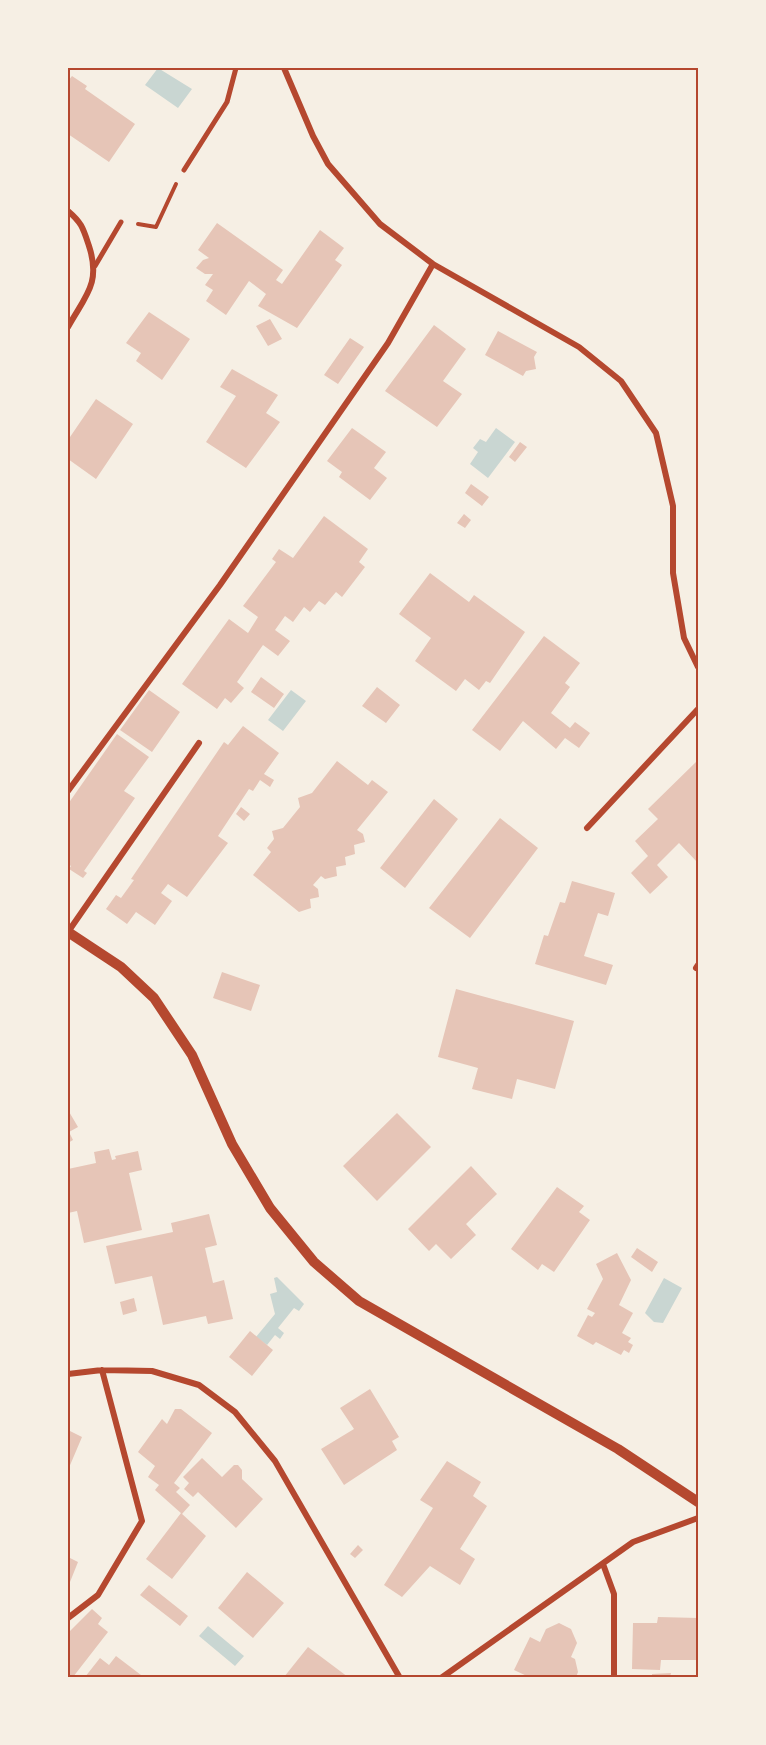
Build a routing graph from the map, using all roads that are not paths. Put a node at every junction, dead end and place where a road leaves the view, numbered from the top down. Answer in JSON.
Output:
{"nodes":[{"id":1,"x":236,"y":68,"type":"edge"},
{"id":2,"x":284,"y":68,"type":"edge"},
{"id":3,"x":184,"y":170,"type":"road end"},
{"id":4,"x":68,"y":211,"type":"edge"},
{"id":5,"x":121,"y":222,"type":"road end"},
{"id":6,"x":432,"y":264,"type":"junction"},
{"id":7,"x":95,"y":266,"type":"junction"},
{"id":8,"x":68,"y":327,"type":"edge"},
{"id":9,"x":699,"y":667,"type":"edge"},
{"id":10,"x":699,"y":709,"type":"edge"},
{"id":11,"x":199,"y":743,"type":"dead end"},
{"id":12,"x":68,"y":791,"type":"edge"},
{"id":13,"x":587,"y":828,"type":"dead end"},
{"id":14,"x":68,"y":932,"type":"edge"},
{"id":15,"x":102,"y":1370,"type":"junction"},
{"id":16,"x":68,"y":1374,"type":"edge"},
{"id":17,"x":699,"y":1502,"type":"edge"},
{"id":18,"x":699,"y":1518,"type":"edge"},
{"id":19,"x":603,"y":1564,"type":"junction"},
{"id":20,"x":68,"y":1617,"type":"edge"},
{"id":21,"x":400,"y":1677,"type":"edge"},
{"id":22,"x":441,"y":1677,"type":"edge"},
{"id":23,"x":614,"y":1677,"type":"edge"}],
"edges":[{"from":1,"to":3,"type":"street"},
{"from":2,"to":6,"type":"street"},
{"from":4,"to":7,"type":"street"},
{"from":5,"to":7,"type":"street"},
{"from":6,"to":9,"type":"street"},
{"from":6,"to":12,"type":"street"},
{"from":7,"to":8,"type":"street"},
{"from":10,"to":13,"type":"street"},
{"from":11,"to":14,"type":"street"},
{"from":14,"to":17,"type":"street"},
{"from":15,"to":16,"type":"street"},
{"from":15,"to":20,"type":"street"},
{"from":15,"to":21,"type":"street"},
{"from":18,"to":19,"type":"street"},
{"from":19,"to":22,"type":"street"},
{"from":19,"to":23,"type":"street"}]}
